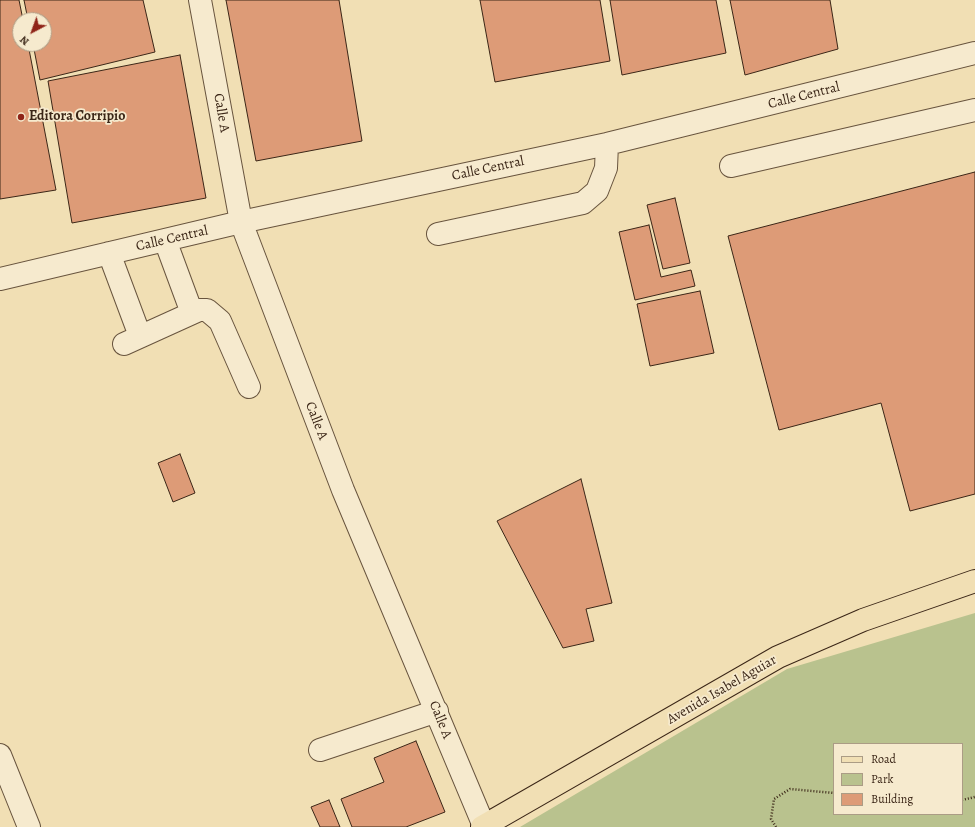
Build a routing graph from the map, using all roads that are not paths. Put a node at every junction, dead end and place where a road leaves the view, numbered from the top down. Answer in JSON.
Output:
{"nodes":[{"id":1,"x":200,"y":0,"type":"edge"},
{"id":2,"x":975,"y":53,"type":"edge"},
{"id":3,"x":975,"y":110,"type":"edge"},
{"id":4,"x":607,"y":144,"type":"junction"},
{"id":5,"x":731,"y":166,"type":"dead end"},
{"id":6,"x":241,"y":222,"type":"junction"},
{"id":7,"x":438,"y":234,"type":"dead end"},
{"id":8,"x":165,"y":240,"type":"junction"},
{"id":9,"x":109,"y":253,"type":"junction"},
{"id":10,"x":0,"y":279,"type":"edge"},
{"id":11,"x":192,"y":313,"type":"junction"},
{"id":12,"x":249,"y":387,"type":"dead end"},
{"id":13,"x":975,"y":581,"type":"edge"},
{"id":14,"x":437,"y":711,"type":"junction"},
{"id":15,"x":320,"y":750,"type":"dead end"},
{"id":16,"x":0,"y":755,"type":"edge"},
{"id":17,"x":29,"y":827,"type":"edge"},
{"id":18,"x":483,"y":827,"type":"edge"}],
"edges":[{"from":1,"to":6,"type":"street","name":"Calle A"},
{"from":2,"to":4,"type":"street","name":"Calle Central"},
{"from":3,"to":5,"type":"street"},
{"from":4,"to":6,"type":"street","name":"Calle Central"},
{"from":4,"to":7,"type":"street"},
{"from":6,"to":8,"type":"street","name":"Calle Central"},
{"from":6,"to":14,"type":"street","name":"Calle A"},
{"from":8,"to":9,"type":"street","name":"Calle Central"},
{"from":8,"to":11,"type":"street"},
{"from":9,"to":10,"type":"street","name":"Calle Central"},
{"from":9,"to":11,"type":"street"},
{"from":11,"to":12,"type":"street"},
{"from":13,"to":18,"type":"main road","name":"Avenida Isabel Aguiar"},
{"from":14,"to":15,"type":"street"},
{"from":14,"to":18,"type":"street","name":"Calle A"},
{"from":16,"to":17,"type":"street"}]}
